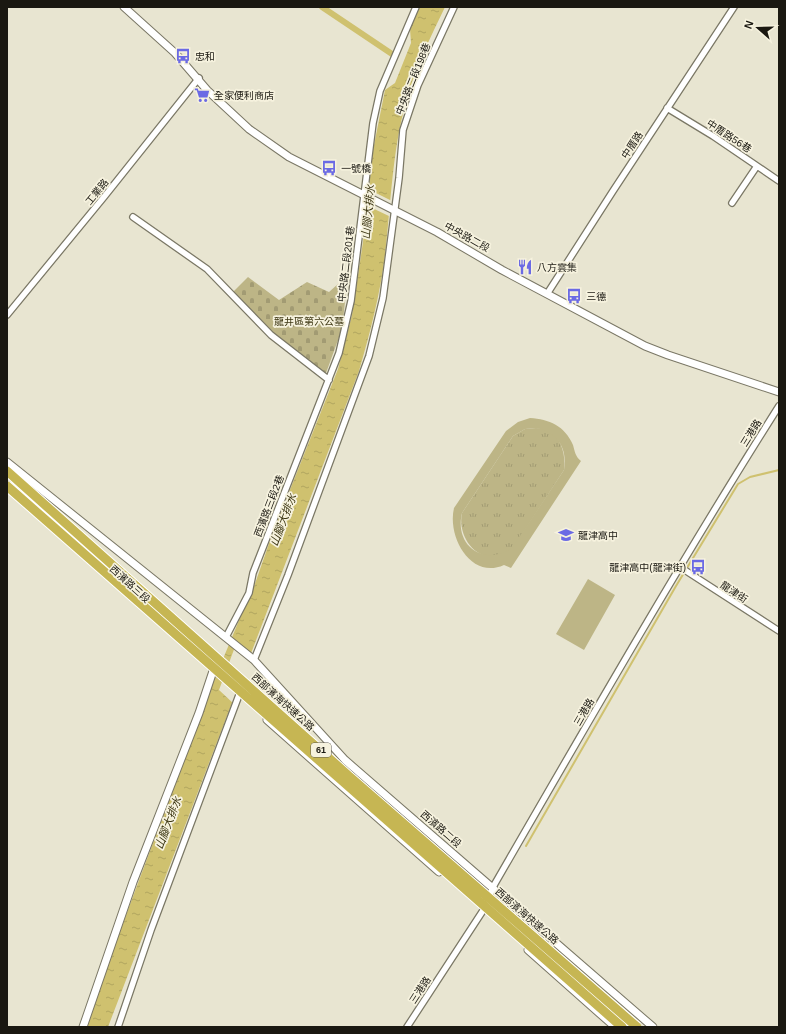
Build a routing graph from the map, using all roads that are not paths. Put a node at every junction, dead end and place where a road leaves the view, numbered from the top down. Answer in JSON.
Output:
{"nodes":[{"id":1,"x":124,"y":7,"type":"edge"},
{"id":2,"x":416,"y":7,"type":"edge"},
{"id":3,"x":454,"y":7,"type":"edge"},
{"id":4,"x":734,"y":7,"type":"edge"},
{"id":5,"x":198,"y":78,"type":"junction"},
{"id":6,"x":667,"y":108,"type":"junction"},
{"id":7,"x":757,"y":166,"type":"junction"},
{"id":8,"x":779,"y":181,"type":"edge"},
{"id":9,"x":363,"y":194,"type":"junction"},
{"id":10,"x":732,"y":203,"type":"dead end"},
{"id":11,"x":393,"y":210,"type":"junction"},
{"id":12,"x":133,"y":217,"type":"dead end"},
{"id":13,"x":547,"y":294,"type":"junction"},
{"id":14,"x":7,"y":315,"type":"edge"},
{"id":15,"x":329,"y":380,"type":"junction"},
{"id":16,"x":779,"y":392,"type":"edge"},
{"id":17,"x":779,"y":406,"type":"edge"},
{"id":18,"x":7,"y":456,"type":"edge"},
{"id":19,"x":7,"y":462,"type":"edge"},
{"id":20,"x":11,"y":469,"type":"edge"},
{"id":21,"x":7,"y":487,"type":"edge"},
{"id":22,"x":680,"y":567,"type":"junction"},
{"id":23,"x":779,"y":631,"type":"edge"},
{"id":24,"x":226,"y":637,"type":"junction"},
{"id":25,"x":254,"y":660,"type":"junction"},
{"id":26,"x":213,"y":671,"type":"junction"},
{"id":27,"x":239,"y":695,"type":"junction"},
{"id":28,"x":493,"y":887,"type":"junction"},
{"id":29,"x":484,"y":909,"type":"junction"},
{"id":30,"x":83,"y":1027,"type":"edge"},
{"id":31,"x":118,"y":1027,"type":"edge"},
{"id":32,"x":407,"y":1027,"type":"edge"},
{"id":33,"x":615,"y":1027,"type":"edge"},
{"id":34,"x":622,"y":1027,"type":"edge"},
{"id":35,"x":637,"y":1027,"type":"edge"},
{"id":36,"x":653,"y":1027,"type":"edge"}],
"edges":[{"from":1,"to":5,"type":"street","name":"中央路二段"},
{"from":2,"to":9,"type":"street","name":"中央路二段201巷"},
{"from":3,"to":11,"type":"street","name":"中央路二段198巷"},
{"from":4,"to":6,"type":"street","name":"中厝路"},
{"from":5,"to":9,"type":"street","name":"中央路二段"},
{"from":5,"to":14,"type":"street","name":"工業路"},
{"from":6,"to":7,"type":"street","name":"中厝路56巷"},
{"from":6,"to":13,"type":"street","name":"中厝路"},
{"from":7,"to":8,"type":"street","name":"中厝路56巷"},
{"from":7,"to":10,"type":"street"},
{"from":9,"to":11,"type":"street","name":"中央路二段"},
{"from":9,"to":15,"type":"street","name":"中央路二段201巷"},
{"from":11,"to":13,"type":"street","name":"中央路二段"},
{"from":11,"to":25,"type":"street","name":"中央路二段198巷"},
{"from":12,"to":15,"type":"street"},
{"from":13,"to":16,"type":"street","name":"中央路二段"},
{"from":15,"to":24,"type":"street","name":"西濱路三段2巷"},
{"from":17,"to":22,"type":"street","name":"三港路"},
{"from":18,"to":20,"type":"street","name":"西濱路三段"},
{"from":19,"to":20,"type":"street","name":"西濱路三段"},
{"from":20,"to":24,"type":"street","name":"西濱路三段"},
{"from":20,"to":35,"type":"highway","name":"西部濱海快速公路","number":"61","bridge":true},
{"from":21,"to":26,"type":"street","name":"西濱路三段"},
{"from":21,"to":34,"type":"highway","name":"西部濱海快速公路","number":"61","bridge":true},
{"from":22,"to":23,"type":"street","name":"龍津街"},
{"from":22,"to":28,"type":"street","name":"三港路"},
{"from":24,"to":25,"type":"street","name":"西濱路二段"},
{"from":25,"to":28,"type":"street","name":"西濱路二段"},
{"from":26,"to":27,"type":"street","name":"西濱路三段"},
{"from":26,"to":30,"type":"street"},
{"from":27,"to":29,"type":"street"},
{"from":27,"to":31,"type":"street"},
{"from":28,"to":29,"type":"street","name":"三港路"},
{"from":28,"to":36,"type":"street","name":"西濱路二段"},
{"from":29,"to":32,"type":"street","name":"三港路"},
{"from":29,"to":33,"type":"street"}]}
